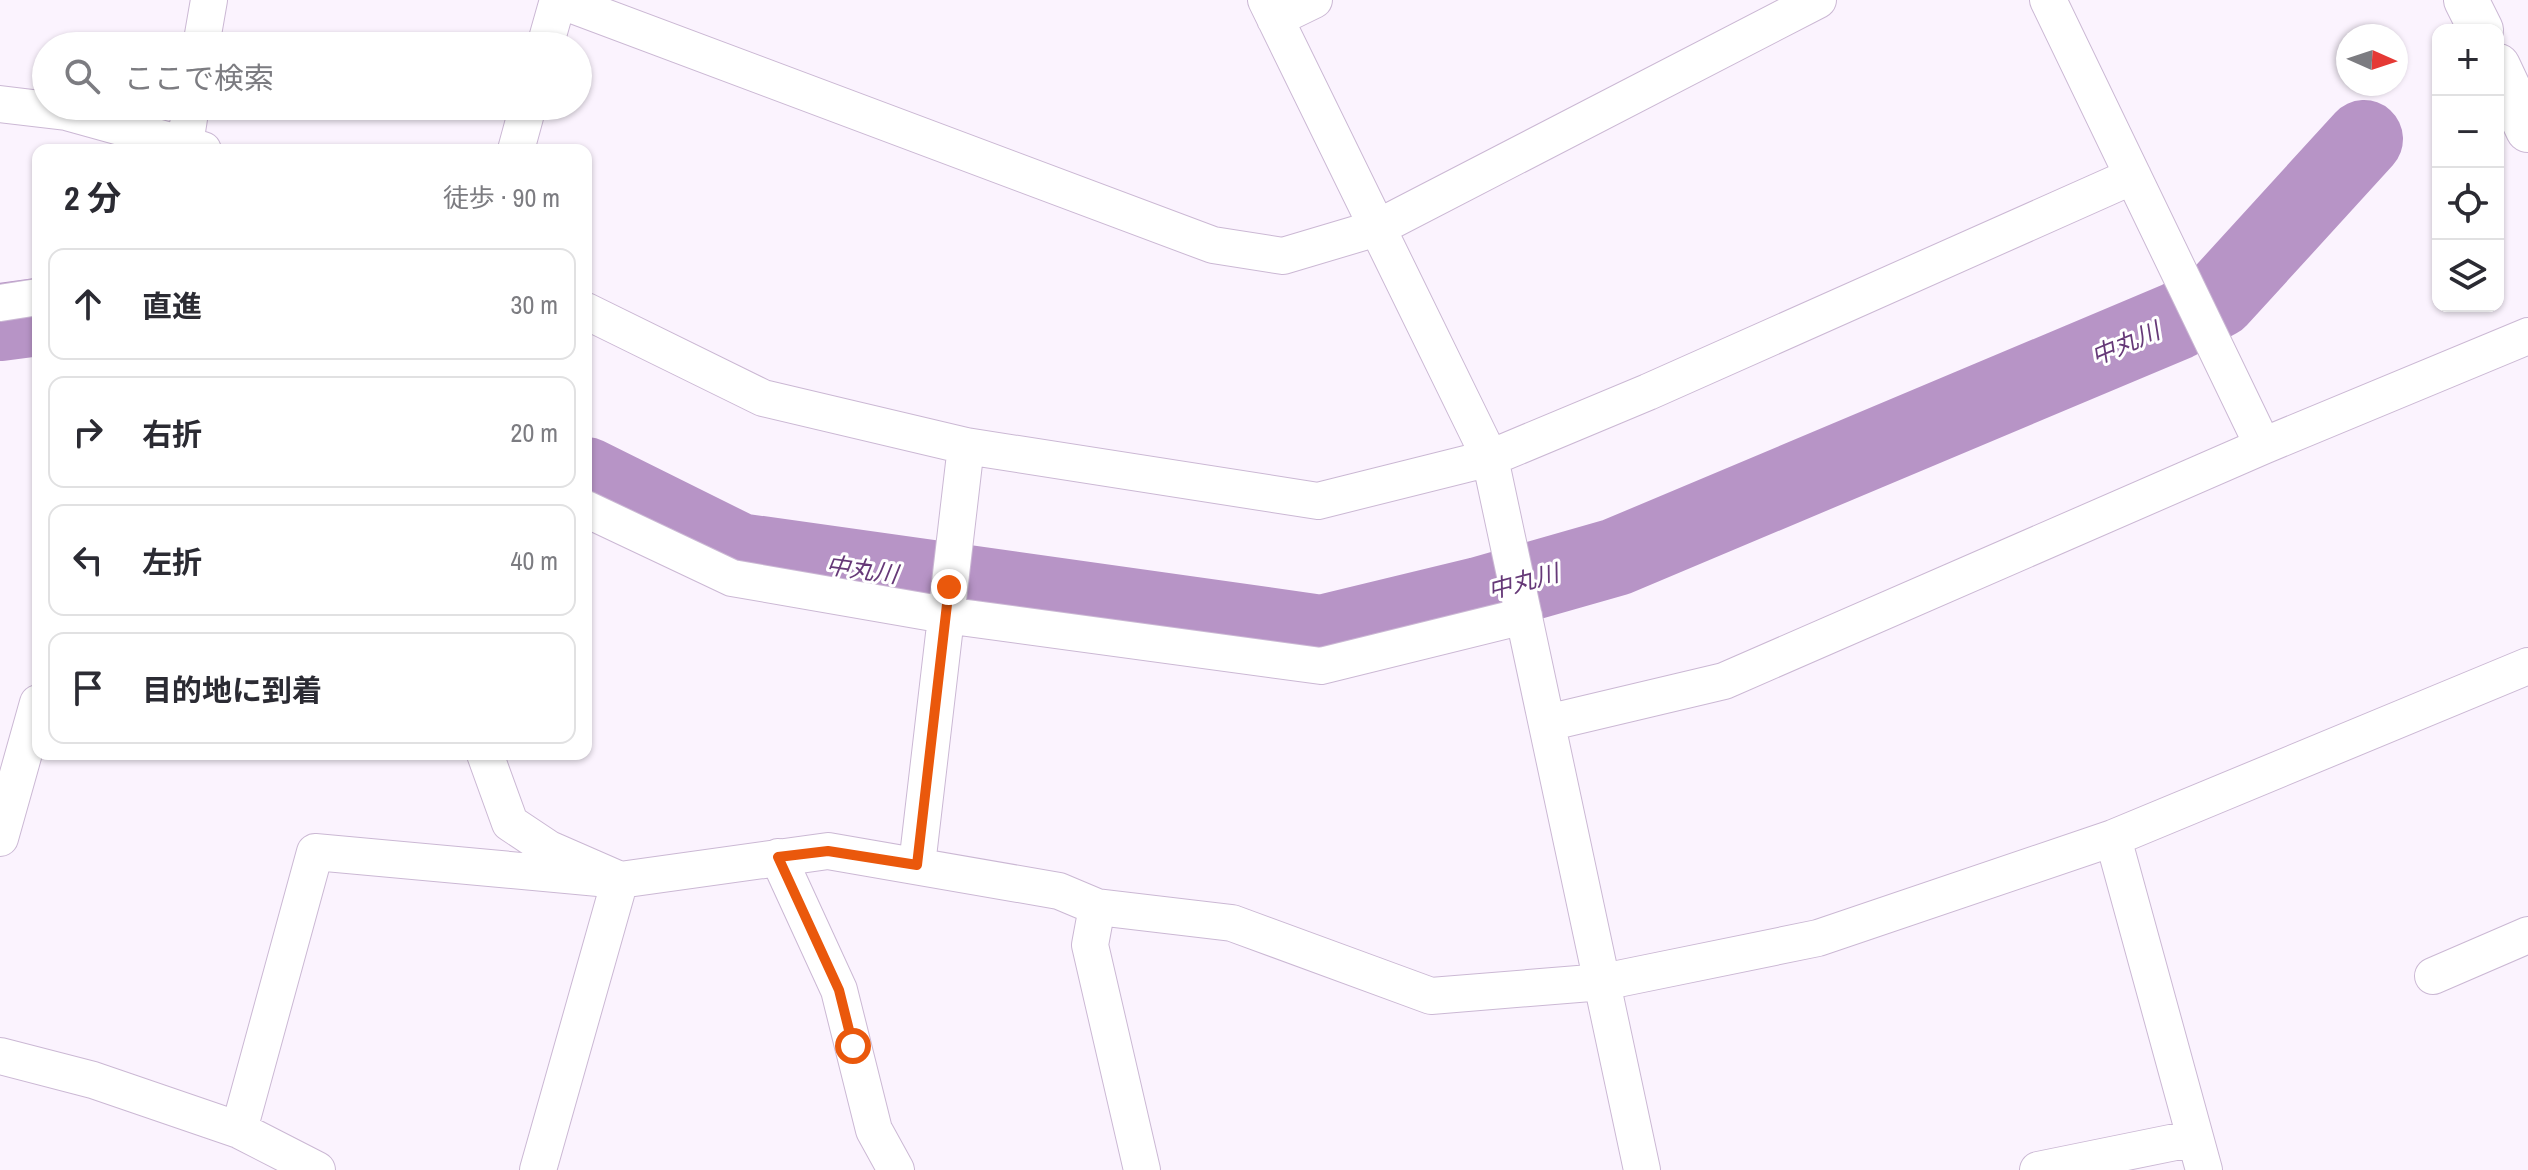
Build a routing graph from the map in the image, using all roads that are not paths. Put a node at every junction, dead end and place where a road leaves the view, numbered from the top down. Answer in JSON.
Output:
{"nodes":[{"id":1,"x":209,"y":0,"type":"edge"},
{"id":2,"x":558,"y":0,"type":"edge"},
{"id":3,"x":1314,"y":0,"type":"edge"},
{"id":4,"x":1818,"y":0,"type":"edge"},
{"id":5,"x":2048,"y":0,"type":"edge"},
{"id":6,"x":2466,"y":0,"type":"edge"},
{"id":7,"x":1270,"y":10,"type":"edge"},
{"id":8,"x":2478,"y":24,"type":"edge"},
{"id":9,"x":203,"y":32,"type":"edge"},
{"id":10,"x":549,"y":32,"type":"edge"},
{"id":11,"x":2504,"y":79,"type":"edge"},
{"id":12,"x":0,"y":104,"type":"edge"},
{"id":13,"x":32,"y":108,"type":"edge"},
{"id":14,"x":94,"y":120,"type":"edge"},
{"id":15,"x":191,"y":120,"type":"edge"},
{"id":16,"x":524,"y":120,"type":"edge"},
{"id":17,"x":2528,"y":130,"type":"edge"},
{"id":18,"x":177,"y":144,"type":"edge"},
{"id":19,"x":191,"y":144,"type":"edge"},
{"id":20,"x":518,"y":144,"type":"edge"},
{"id":21,"x":2133,"y":176,"type":"junction"},
{"id":22,"x":1377,"y":228,"type":"junction"},
{"id":23,"x":32,"y":298,"type":"edge"},
{"id":24,"x":0,"y":303,"type":"edge"},
{"id":25,"x":592,"y":314,"type":"edge"},
{"id":26,"x":2528,"y":336,"type":"edge"},
{"id":27,"x":966,"y":446,"type":"junction"},
{"id":28,"x":2263,"y":446,"type":"junction"},
{"id":29,"x":1490,"y":458,"type":"junction"},
{"id":30,"x":592,"y":512,"type":"edge"},
{"id":31,"x":1521,"y":609,"type":"junction"},
{"id":32,"x":945,"y":615,"type":"junction"},
{"id":33,"x":2528,"y":666,"type":"edge"},
{"id":34,"x":1547,"y":723,"type":"junction"},
{"id":35,"x":32,"y":724,"type":"edge"},
{"id":36,"x":487,"y":760,"type":"edge"},
{"id":37,"x":0,"y":838,"type":"edge"},
{"id":38,"x":2113,"y":838,"type":"junction"},
{"id":39,"x":778,"y":857,"type":"junction"},
{"id":40,"x":917,"y":865,"type":"junction"},
{"id":41,"x":620,"y":880,"type":"junction"},
{"id":42,"x":1097,"y":907,"type":"junction"},
{"id":43,"x":2528,"y":935,"type":"edge"},
{"id":44,"x":2433,"y":976,"type":"dead end"},
{"id":45,"x":1603,"y":982,"type":"junction"},
{"id":46,"x":0,"y":1056,"type":"edge"},
{"id":47,"x":239,"y":1130,"type":"junction"},
{"id":48,"x":2199,"y":1154,"type":"edge"},
{"id":49,"x":317,"y":1170,"type":"edge"},
{"id":50,"x":538,"y":1170,"type":"edge"},
{"id":51,"x":896,"y":1170,"type":"edge"},
{"id":52,"x":1142,"y":1170,"type":"edge"},
{"id":53,"x":1642,"y":1170,"type":"edge"},
{"id":54,"x":2038,"y":1170,"type":"edge"}],
"edges":[{"from":1,"to":9,"type":"street"},
{"from":2,"to":10,"type":"street"},
{"from":2,"to":22,"type":"street"},
{"from":3,"to":7,"type":"street"},
{"from":4,"to":22,"type":"street"},
{"from":5,"to":21,"type":"street"},
{"from":6,"to":8,"type":"street"},
{"from":7,"to":22,"type":"street"},
{"from":11,"to":17,"type":"street"},
{"from":12,"to":13,"type":"street"},
{"from":14,"to":18,"type":"street"},
{"from":15,"to":19,"type":"street"},
{"from":16,"to":20,"type":"street"},
{"from":21,"to":28,"type":"street"},
{"from":21,"to":29,"type":"street"},
{"from":22,"to":29,"type":"street"},
{"from":23,"to":24,"type":"street"},
{"from":25,"to":27,"type":"street"},
{"from":26,"to":28,"type":"street"},
{"from":27,"to":29,"type":"street"},
{"from":27,"to":32,"type":"street"},
{"from":28,"to":34,"type":"street"},
{"from":29,"to":31,"type":"street"},
{"from":30,"to":32,"type":"street"},
{"from":31,"to":32,"type":"street"},
{"from":31,"to":34,"type":"street"},
{"from":32,"to":40,"type":"street"},
{"from":33,"to":38,"type":"street"},
{"from":34,"to":45,"type":"street"},
{"from":35,"to":37,"type":"street"},
{"from":36,"to":41,"type":"street"},
{"from":38,"to":45,"type":"street"},
{"from":38,"to":48,"type":"street"},
{"from":39,"to":40,"type":"street"},
{"from":39,"to":41,"type":"street"},
{"from":39,"to":51,"type":"street"},
{"from":40,"to":42,"type":"street"},
{"from":41,"to":47,"type":"street"},
{"from":41,"to":50,"type":"street"},
{"from":42,"to":45,"type":"street"},
{"from":42,"to":52,"type":"street"},
{"from":43,"to":44,"type":"street"},
{"from":45,"to":53,"type":"street"},
{"from":46,"to":47,"type":"street"},
{"from":47,"to":49,"type":"street"},
{"from":48,"to":54,"type":"street"}]}
